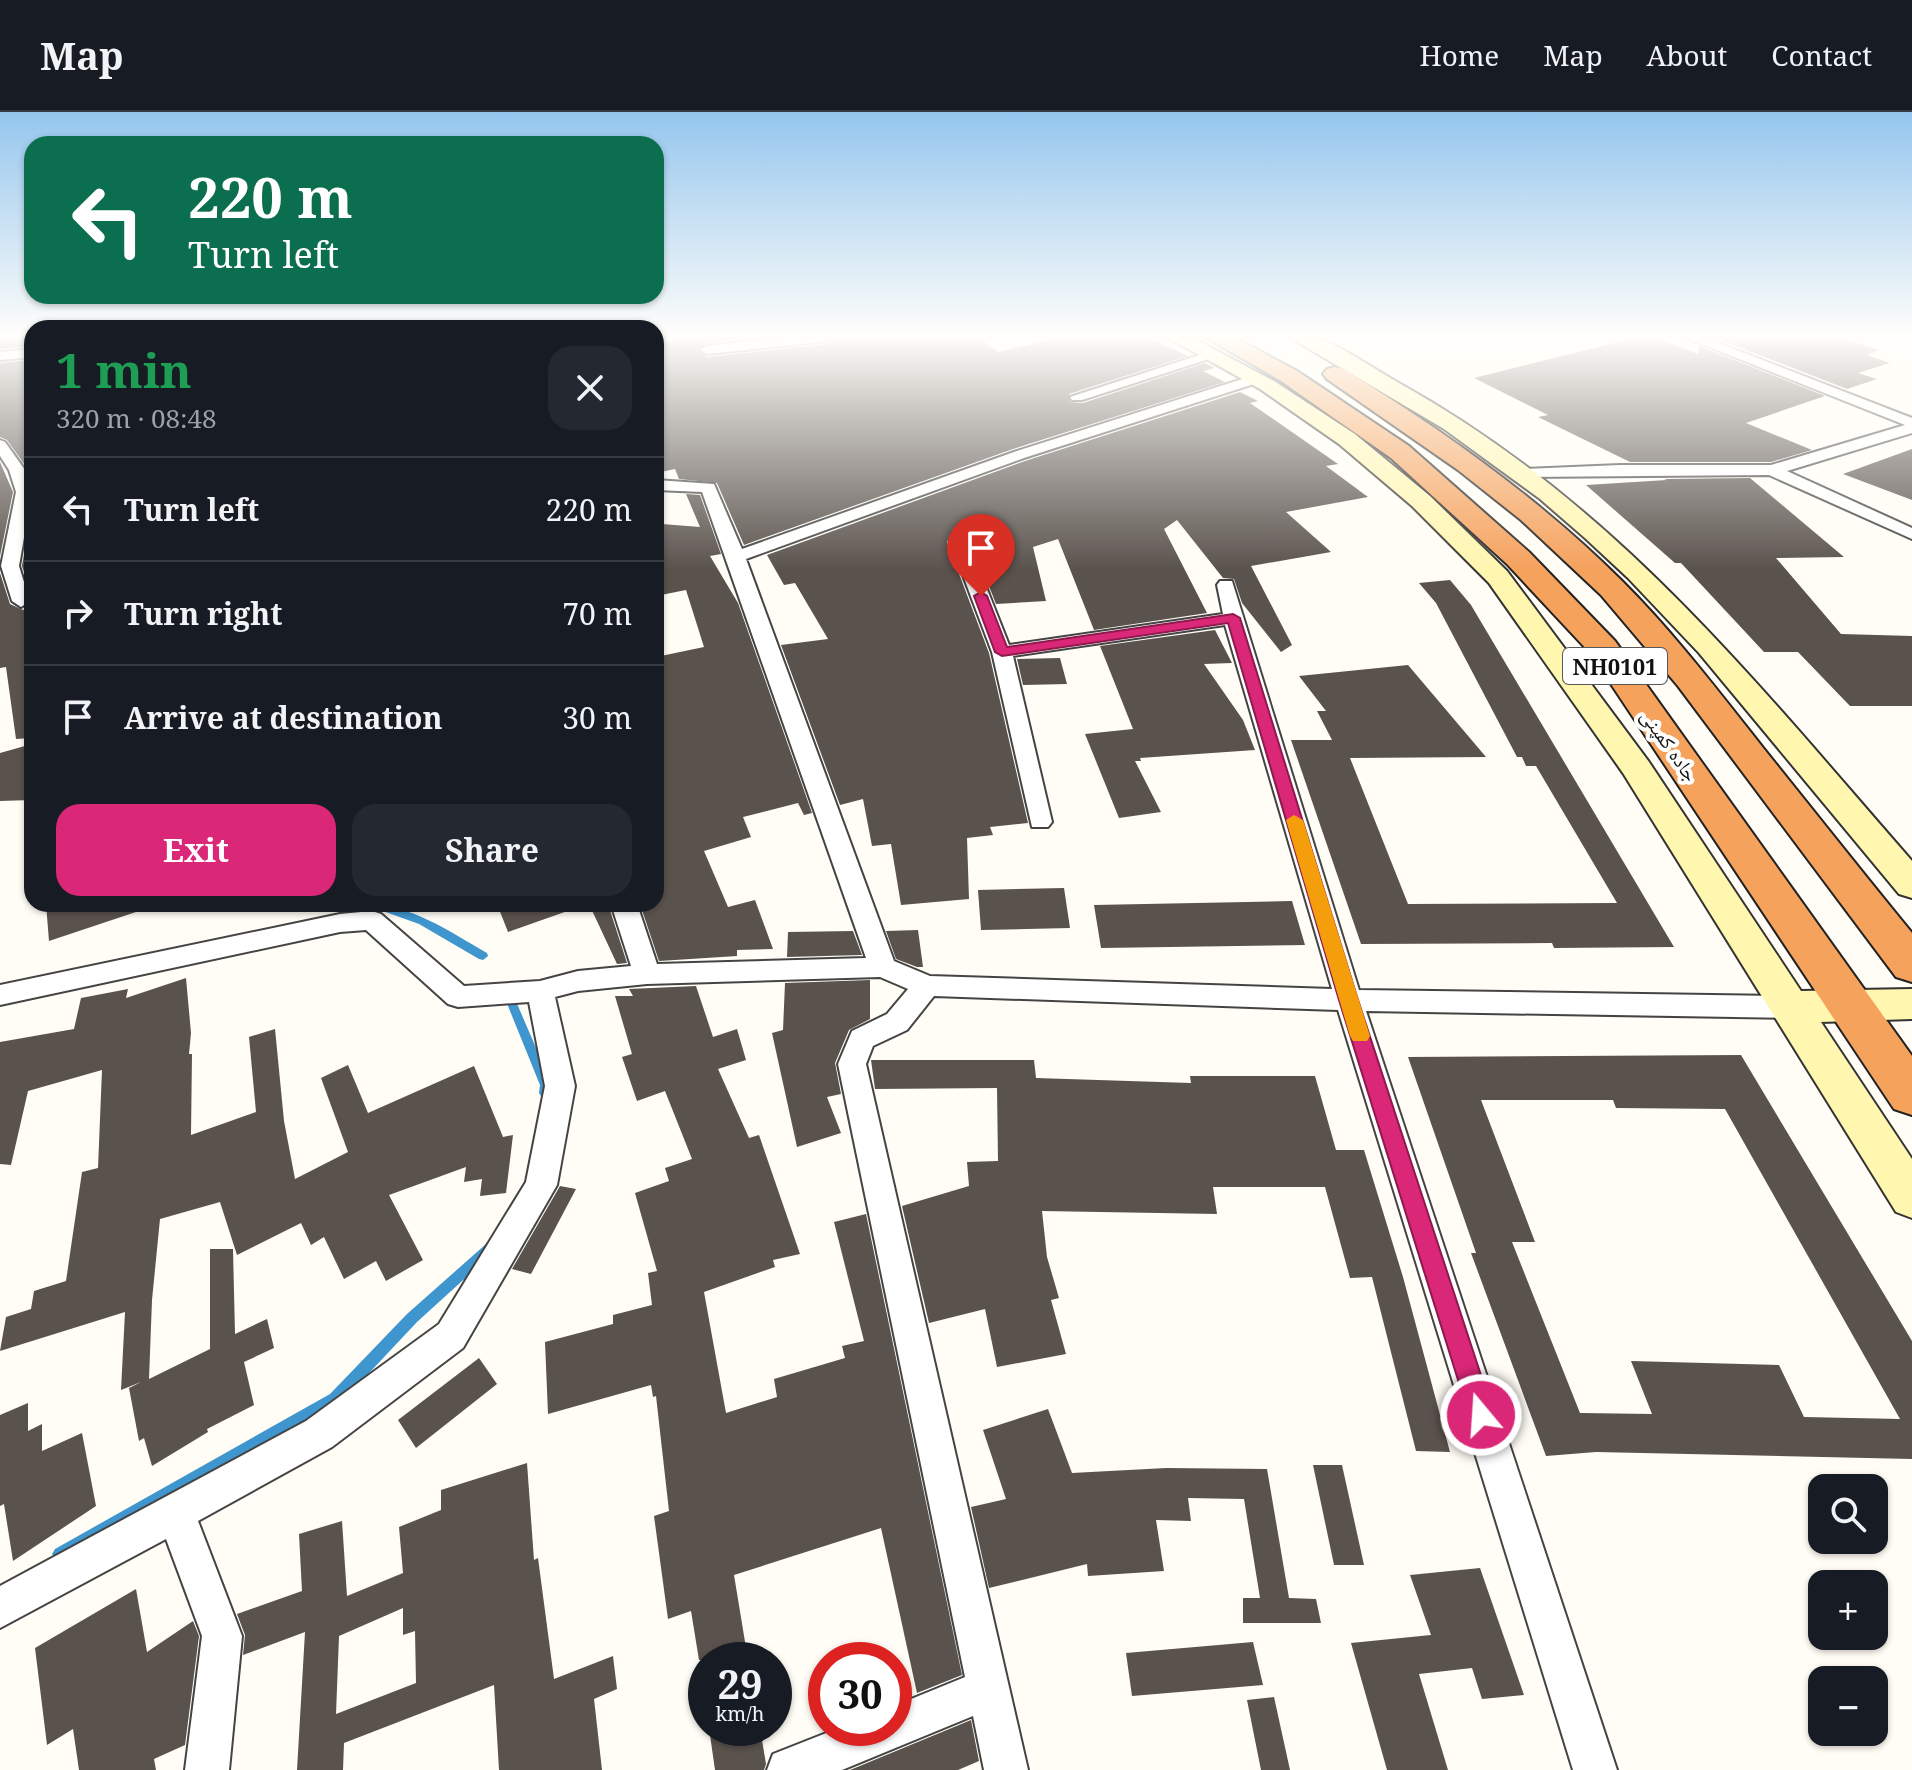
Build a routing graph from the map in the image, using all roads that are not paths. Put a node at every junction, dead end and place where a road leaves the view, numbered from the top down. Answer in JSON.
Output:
{"nodes":[{"id":1,"x":1145,"y":414,"type":"edge"},
{"id":2,"x":1309,"y":414,"type":"edge"},
{"id":3,"x":1345,"y":414,"type":"edge"},
{"id":4,"x":1403,"y":414,"type":"edge"},
{"id":5,"x":1883,"y":414,"type":"edge"},
{"id":6,"x":1912,"y":426,"type":"edge"},
{"id":7,"x":0,"y":445,"type":"edge"},
{"id":8,"x":1469,"y":449,"type":"junction"},
{"id":9,"x":1772,"y":470,"type":"junction"},
{"id":10,"x":1523,"y":474,"type":"junction"},
{"id":11,"x":664,"y":485,"type":"edge"},
{"id":12,"x":24,"y":492,"type":"edge"},
{"id":13,"x":24,"y":492,"type":"edge"},
{"id":14,"x":1912,"y":534,"type":"edge"},
{"id":15,"x":959,"y":541,"type":"dead end"},
{"id":16,"x":736,"y":557,"type":"junction"},
{"id":17,"x":1226,"y":585,"type":"dead end"},
{"id":18,"x":24,"y":594,"type":"edge"},
{"id":19,"x":24,"y":601,"type":"edge"},
{"id":20,"x":0,"y":605,"type":"edge"},
{"id":21,"x":1233,"y":618,"type":"junction"},
{"id":22,"x":1002,"y":652,"type":"junction"},
{"id":23,"x":1040,"y":822,"type":"dead end"},
{"id":24,"x":1912,"y":885,"type":"edge"},
{"id":25,"x":627,"y":912,"type":"edge"},
{"id":26,"x":336,"y":914,"type":"edge"},
{"id":27,"x":1912,"y":965,"type":"edge"},
{"id":28,"x":883,"y":967,"type":"junction"},
{"id":29,"x":647,"y":974,"type":"junction"},
{"id":30,"x":927,"y":986,"type":"junction"},
{"id":31,"x":540,"y":991,"type":"junction"},
{"id":32,"x":0,"y":995,"type":"edge"},
{"id":33,"x":1349,"y":1000,"type":"junction"},
{"id":34,"x":1912,"y":1004,"type":"edge"},
{"id":35,"x":1849,"y":1006,"type":"junction"},
{"id":36,"x":1788,"y":1007,"type":"junction"},
{"id":37,"x":1912,"y":1095,"type":"edge"},
{"id":38,"x":1912,"y":1198,"type":"edge"},
{"id":39,"x":175,"y":1512,"type":"junction"},
{"id":40,"x":0,"y":1608,"type":"edge"},
{"id":41,"x":988,"y":1689,"type":"junction"},
{"id":42,"x":912,"y":1720,"type":"edge"},
{"id":43,"x":848,"y":1746,"type":"edge"},
{"id":44,"x":207,"y":1770,"type":"edge"},
{"id":45,"x":789,"y":1770,"type":"edge"},
{"id":46,"x":1006,"y":1770,"type":"edge"},
{"id":47,"x":1595,"y":1770,"type":"edge"}],
"edges":[{"from":1,"to":16,"type":"street"},
{"from":2,"to":36,"type":"street"},
{"from":3,"to":35,"type":"highway","name":"جاده کمپنی","number":"NH0101"},
{"from":4,"to":8,"type":"highway","number":"NH0101"},
{"from":5,"to":6,"type":"street"},
{"from":6,"to":9,"type":"street"},
{"from":7,"to":12,"type":"street"},
{"from":8,"to":10,"type":"street"},
{"from":8,"to":27,"type":"highway","number":"NH0101"},
{"from":9,"to":10,"type":"street"},
{"from":9,"to":14,"type":"street"},
{"from":10,"to":24,"type":"street"},
{"from":11,"to":16,"type":"street"},
{"from":13,"to":18,"type":"street"},
{"from":15,"to":22,"type":"street"},
{"from":16,"to":28,"type":"street"},
{"from":17,"to":21,"type":"street"},
{"from":19,"to":20,"type":"street"},
{"from":21,"to":22,"type":"street"},
{"from":21,"to":33,"type":"street"},
{"from":22,"to":23,"type":"street"},
{"from":25,"to":29,"type":"street"},
{"from":26,"to":31,"type":"street"},
{"from":26,"to":32,"type":"street"},
{"from":28,"to":29,"type":"street"},
{"from":28,"to":30,"type":"street"},
{"from":29,"to":31,"type":"street"},
{"from":30,"to":33,"type":"street"},
{"from":30,"to":41,"type":"street"},
{"from":31,"to":39,"type":"street"},
{"from":33,"to":36,"type":"street"},
{"from":33,"to":47,"type":"street"},
{"from":34,"to":35,"type":"street"},
{"from":35,"to":36,"type":"street"},
{"from":35,"to":37,"type":"highway","name":"جاده کمپنی","number":"NH0101"},
{"from":36,"to":38,"type":"street"},
{"from":39,"to":40,"type":"street"},
{"from":39,"to":44,"type":"street"},
{"from":41,"to":42,"type":"street"},
{"from":41,"to":46,"type":"street"},
{"from":43,"to":45,"type":"street"}]}
